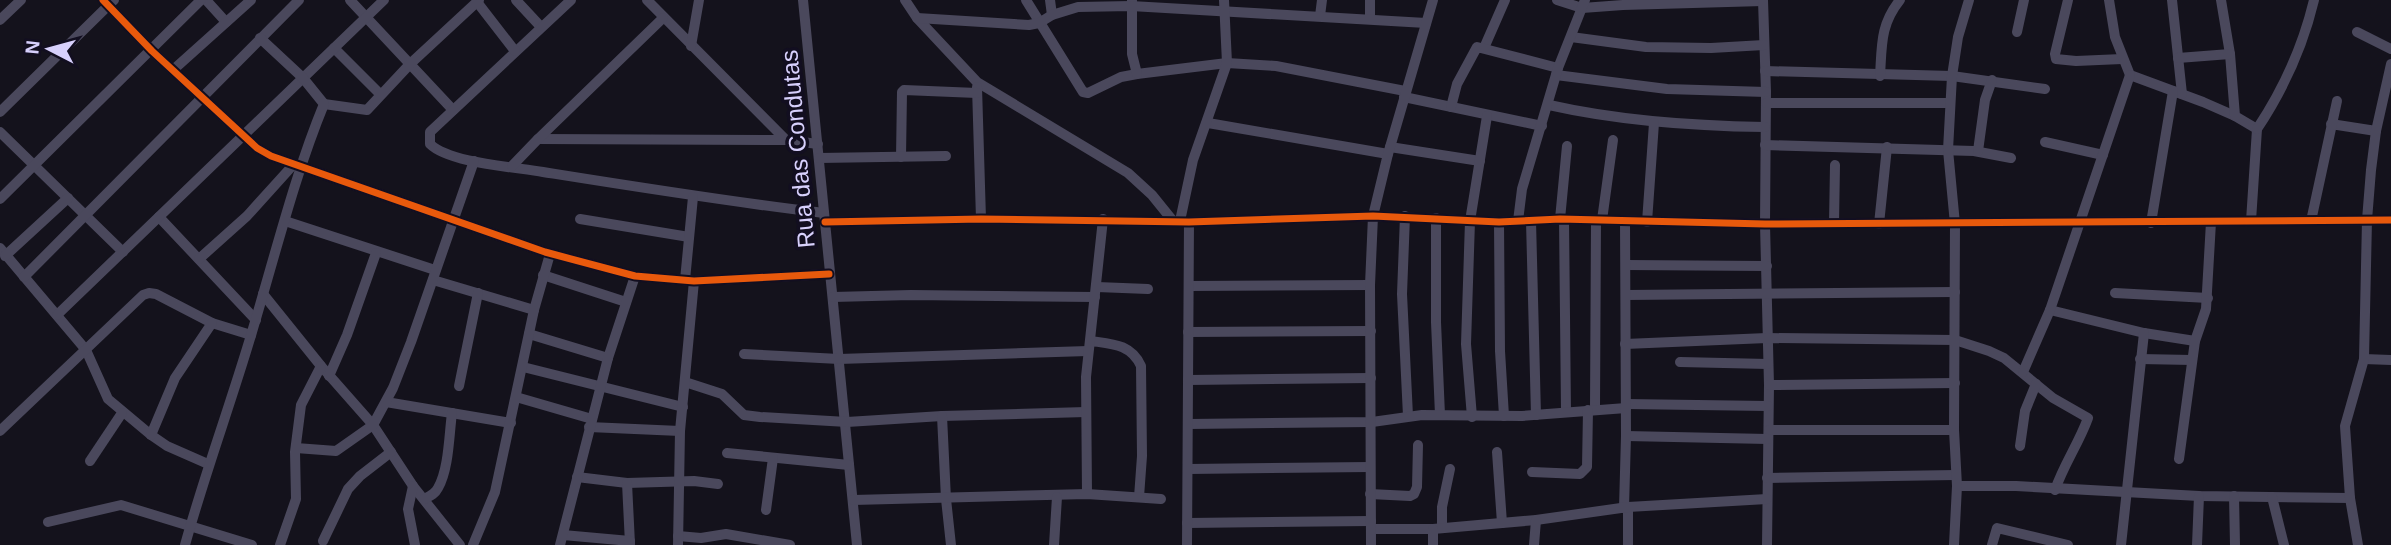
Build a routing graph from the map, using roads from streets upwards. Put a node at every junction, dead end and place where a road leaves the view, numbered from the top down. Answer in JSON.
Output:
{"nodes":[{"id":1,"x":21,"y":0,"type":"edge"},
{"id":2,"x":204,"y":0,"type":"edge"},
{"id":3,"x":251,"y":0,"type":"edge"},
{"id":4,"x":299,"y":0,"type":"edge"},
{"id":5,"x":350,"y":0,"type":"edge"},
{"id":6,"x":384,"y":0,"type":"edge"},
{"id":7,"x":516,"y":0,"type":"edge"},
{"id":8,"x":571,"y":0,"type":"edge"},
{"id":9,"x":647,"y":0,"type":"edge"},
{"id":10,"x":699,"y":0,"type":"edge"},
{"id":11,"x":803,"y":0,"type":"edge"},
{"id":12,"x":905,"y":0,"type":"edge"},
{"id":13,"x":1026,"y":0,"type":"edge"},
{"id":14,"x":1050,"y":0,"type":"edge"},
{"id":15,"x":1224,"y":0,"type":"edge"},
{"id":16,"x":1322,"y":0,"type":"edge"},
{"id":17,"x":1370,"y":0,"type":"edge"},
{"id":18,"x":1433,"y":0,"type":"edge"},
{"id":19,"x":1505,"y":0,"type":"edge"},
{"id":20,"x":1557,"y":0,"type":"edge"},
{"id":21,"x":1763,"y":0,"type":"edge"},
{"id":22,"x":1900,"y":0,"type":"edge"},
{"id":23,"x":1969,"y":0,"type":"edge"},
{"id":24,"x":2024,"y":0,"type":"edge"},
{"id":25,"x":2068,"y":0,"type":"edge"},
{"id":26,"x":2109,"y":0,"type":"edge"},
{"id":27,"x":2172,"y":0,"type":"edge"},
{"id":28,"x":2221,"y":0,"type":"edge"},
{"id":29,"x":2314,"y":0,"type":"edge"},
{"id":30,"x":478,"y":1,"type":"edge"},
{"id":31,"x":108,"y":2,"type":"edge"},
{"id":32,"x":1624,"y":2,"type":"edge"},
{"id":33,"x":1091,"y":3,"type":"edge"},
{"id":34,"x":1131,"y":3,"type":"edge"},
{"id":35,"x":1584,"y":4,"type":"edge"},
{"id":36,"x":1224,"y":12,"type":"junction"},
{"id":37,"x":1052,"y":15,"type":"junction"},
{"id":38,"x":1320,"y":16,"type":"junction"},
{"id":39,"x":367,"y":17,"type":"junction"},
{"id":40,"x":663,"y":18,"type":"junction"},
{"id":41,"x":917,"y":18,"type":"junction"},
{"id":42,"x":1370,"y":19,"type":"junction"},
{"id":43,"x":0,"y":20,"type":"edge"},
{"id":44,"x":226,"y":22,"type":"junction"},
{"id":45,"x":1039,"y":23,"type":"junction"},
{"id":46,"x":1426,"y":23,"type":"junction"},
{"id":47,"x":541,"y":27,"type":"junction"},
{"id":48,"x":2017,"y":32,"type":"dead end"},
{"id":49,"x":2357,"y":32,"type":"dead end"},
{"id":50,"x":1571,"y":37,"type":"junction"},
{"id":51,"x":260,"y":38,"type":"junction"},
{"id":52,"x":1764,"y":45,"type":"junction"},
{"id":53,"x":691,"y":46,"type":"junction"},
{"id":54,"x":334,"y":48,"type":"junction"},
{"id":55,"x":1484,"y":48,"type":"junction"},
{"id":56,"x":2391,"y":49,"type":"edge"},
{"id":57,"x":152,"y":51,"type":"junction"},
{"id":58,"x":515,"y":51,"type":"junction"},
{"id":59,"x":2230,"y":54,"type":"junction"},
{"id":60,"x":2178,"y":58,"type":"junction"},
{"id":61,"x":2122,"y":59,"type":"junction"},
{"id":62,"x":1227,"y":63,"type":"junction"},
{"id":63,"x":410,"y":64,"type":"junction"},
{"id":64,"x":2391,"y":64,"type":"edge"},
{"id":65,"x":173,"y":70,"type":"junction"},
{"id":66,"x":1557,"y":71,"type":"junction"},
{"id":67,"x":1765,"y":71,"type":"junction"},
{"id":68,"x":1137,"y":74,"type":"junction"},
{"id":69,"x":2130,"y":75,"type":"junction"},
{"id":70,"x":1880,"y":76,"type":"junction"},
{"id":71,"x":1952,"y":76,"type":"junction"},
{"id":72,"x":303,"y":78,"type":"junction"},
{"id":73,"x":1992,"y":80,"type":"junction"},
{"id":74,"x":977,"y":87,"type":"junction"},
{"id":75,"x":2045,"y":89,"type":"dead end"},
{"id":76,"x":2178,"y":92,"type":"junction"},
{"id":77,"x":380,"y":94,"type":"junction"},
{"id":78,"x":1405,"y":94,"type":"junction"},
{"id":79,"x":203,"y":97,"type":"junction"},
{"id":80,"x":1766,"y":97,"type":"junction"},
{"id":81,"x":2337,"y":101,"type":"dead end"},
{"id":82,"x":1950,"y":103,"type":"junction"},
{"id":83,"x":324,"y":104,"type":"junction"},
{"id":84,"x":1549,"y":105,"type":"junction"},
{"id":85,"x":1451,"y":107,"type":"junction"},
{"id":86,"x":453,"y":110,"type":"junction"},
{"id":87,"x":0,"y":112,"type":"edge"},
{"id":88,"x":1487,"y":116,"type":"junction"},
{"id":89,"x":2235,"y":116,"type":"junction"},
{"id":90,"x":1208,"y":123,"type":"junction"},
{"id":91,"x":1654,"y":123,"type":"junction"},
{"id":92,"x":2331,"y":124,"type":"junction"},
{"id":93,"x":1542,"y":126,"type":"junction"},
{"id":94,"x":1765,"y":127,"type":"junction"},
{"id":95,"x":2257,"y":129,"type":"junction"},
{"id":96,"x":2376,"y":131,"type":"junction"},
{"id":97,"x":0,"y":132,"type":"edge"},
{"id":98,"x":243,"y":134,"type":"junction"},
{"id":99,"x":537,"y":139,"type":"junction"},
{"id":100,"x":786,"y":140,"type":"junction"},
{"id":101,"x":1613,"y":140,"type":"dead end"},
{"id":102,"x":2045,"y":142,"type":"dead end"},
{"id":103,"x":818,"y":144,"type":"junction"},
{"id":104,"x":1765,"y":145,"type":"junction"},
{"id":105,"x":1566,"y":146,"type":"dead end"},
{"id":106,"x":1887,"y":147,"type":"junction"},
{"id":107,"x":1948,"y":150,"type":"junction"},
{"id":108,"x":1389,"y":151,"type":"junction"},
{"id":109,"x":1978,"y":151,"type":"junction"},
{"id":110,"x":2103,"y":155,"type":"junction"},
{"id":111,"x":946,"y":156,"type":"dead end"},
{"id":112,"x":901,"y":157,"type":"junction"},
{"id":113,"x":819,"y":158,"type":"junction"},
{"id":114,"x":2011,"y":159,"type":"dead end"},
{"id":115,"x":474,"y":161,"type":"junction"},
{"id":116,"x":1480,"y":161,"type":"junction"},
{"id":117,"x":34,"y":165,"type":"junction"},
{"id":118,"x":1835,"y":165,"type":"dead end"},
{"id":119,"x":298,"y":166,"type":"junction"},
{"id":120,"x":512,"y":166,"type":"junction"},
{"id":121,"x":1,"y":197,"type":"edge"},
{"id":122,"x":693,"y":197,"type":"junction"},
{"id":123,"x":68,"y":198,"type":"junction"},
{"id":124,"x":85,"y":214,"type":"junction"},
{"id":125,"x":1373,"y":216,"type":"junction"},
{"id":126,"x":1405,"y":216,"type":"junction"},
{"id":127,"x":159,"y":217,"type":"junction"},
{"id":128,"x":825,"y":218,"type":"junction"},
{"id":129,"x":1436,"y":218,"type":"junction"},
{"id":130,"x":580,"y":219,"type":"dead end"},
{"id":131,"x":981,"y":219,"type":"junction"},
{"id":132,"x":1104,"y":219,"type":"junction"},
{"id":133,"x":1562,"y":219,"type":"junction"},
{"id":134,"x":1599,"y":220,"type":"junction"},
{"id":135,"x":2367,"y":220,"type":"junction"},
{"id":136,"x":2391,"y":220,"type":"edge"},
{"id":137,"x":285,"y":221,"type":"junction"},
{"id":138,"x":454,"y":221,"type":"junction"},
{"id":139,"x":1181,"y":221,"type":"junction"},
{"id":140,"x":1470,"y":221,"type":"junction"},
{"id":141,"x":1518,"y":221,"type":"junction"},
{"id":142,"x":1531,"y":221,"type":"junction"},
{"id":143,"x":1625,"y":221,"type":"junction"},
{"id":144,"x":2311,"y":221,"type":"junction"},
{"id":145,"x":1499,"y":222,"type":"junction"},
{"id":146,"x":1647,"y":222,"type":"junction"},
{"id":147,"x":2211,"y":222,"type":"junction"},
{"id":148,"x":2251,"y":222,"type":"junction"},
{"id":149,"x":1765,"y":223,"type":"junction"},
{"id":150,"x":1834,"y":223,"type":"junction"},
{"id":151,"x":2151,"y":223,"type":"junction"},
{"id":152,"x":1879,"y":224,"type":"junction"},
{"id":153,"x":1955,"y":224,"type":"junction"},
{"id":154,"x":2078,"y":224,"type":"junction"},
{"id":155,"x":690,"y":237,"type":"junction"},
{"id":156,"x":123,"y":251,"type":"junction"},
{"id":157,"x":3,"y":252,"type":"edge"},
{"id":158,"x":376,"y":253,"type":"junction"},
{"id":159,"x":550,"y":254,"type":"junction"},
{"id":160,"x":199,"y":259,"type":"junction"},
{"id":161,"x":1626,"y":265,"type":"junction"},
{"id":162,"x":1767,"y":266,"type":"junction"},
{"id":163,"x":830,"y":274,"type":"junction"},
{"id":164,"x":434,"y":275,"type":"junction"},
{"id":165,"x":544,"y":275,"type":"junction"},
{"id":166,"x":635,"y":276,"type":"junction"},
{"id":167,"x":24,"y":277,"type":"junction"},
{"id":168,"x":690,"y":281,"type":"junction"},
{"id":169,"x":1370,"y":285,"type":"junction"},
{"id":170,"x":1189,"y":286,"type":"junction"},
{"id":171,"x":1147,"y":289,"type":"dead end"},
{"id":172,"x":1096,"y":292,"type":"junction"},
{"id":173,"x":1768,"y":292,"type":"junction"},
{"id":174,"x":1955,"y":292,"type":"junction"},
{"id":175,"x":478,"y":293,"type":"junction"},
{"id":176,"x":2115,"y":293,"type":"dead end"},
{"id":177,"x":264,"y":294,"type":"junction"},
{"id":178,"x":1626,"y":295,"type":"junction"},
{"id":179,"x":832,"y":297,"type":"junction"},
{"id":180,"x":2208,"y":298,"type":"junction"},
{"id":181,"x":626,"y":302,"type":"junction"},
{"id":182,"x":534,"y":310,"type":"junction"},
{"id":183,"x":2050,"y":310,"type":"junction"},
{"id":184,"x":57,"y":315,"type":"junction"},
{"id":185,"x":256,"y":320,"type":"junction"},
{"id":186,"x":212,"y":323,"type":"junction"},
{"id":187,"x":1371,"y":331,"type":"junction"},
{"id":188,"x":1188,"y":332,"type":"junction"},
{"id":189,"x":2144,"y":333,"type":"junction"},
{"id":190,"x":529,"y":334,"type":"junction"},
{"id":191,"x":251,"y":335,"type":"junction"},
{"id":192,"x":1767,"y":338,"type":"junction"},
{"id":193,"x":1955,"y":340,"type":"junction"},
{"id":194,"x":2195,"y":341,"type":"junction"},
{"id":195,"x":1625,"y":344,"type":"junction"},
{"id":196,"x":1089,"y":346,"type":"junction"},
{"id":197,"x":86,"y":350,"type":"junction"},
{"id":198,"x":744,"y":354,"type":"dead end"},
{"id":199,"x":608,"y":358,"type":"junction"},
{"id":200,"x":839,"y":359,"type":"junction"},
{"id":201,"x":2140,"y":359,"type":"junction"},
{"id":202,"x":2364,"y":359,"type":"junction"},
{"id":203,"x":2192,"y":360,"type":"junction"},
{"id":204,"x":2391,"y":360,"type":"edge"},
{"id":205,"x":1680,"y":362,"type":"dead end"},
{"id":206,"x":1768,"y":364,"type":"junction"},
{"id":207,"x":321,"y":366,"type":"junction"},
{"id":208,"x":523,"y":367,"type":"junction"},
{"id":209,"x":2023,"y":372,"type":"junction"},
{"id":210,"x":329,"y":376,"type":"junction"},
{"id":211,"x":1371,"y":378,"type":"junction"},
{"id":212,"x":1188,"y":380,"type":"junction"},
{"id":213,"x":685,"y":382,"type":"junction"},
{"id":214,"x":1955,"y":383,"type":"junction"},
{"id":215,"x":2036,"y":384,"type":"junction"},
{"id":216,"x":1769,"y":385,"type":"junction"},
{"id":217,"x":459,"y":386,"type":"dead end"},
{"id":218,"x":600,"y":386,"type":"junction"},
{"id":219,"x":516,"y":397,"type":"junction"},
{"id":220,"x":386,"y":402,"type":"junction"},
{"id":221,"x":1626,"y":406,"type":"junction"},
{"id":222,"x":1768,"y":406,"type":"junction"},
{"id":223,"x":683,"y":407,"type":"junction"},
{"id":224,"x":1591,"y":410,"type":"junction"},
{"id":225,"x":1086,"y":412,"type":"junction"},
{"id":226,"x":1566,"y":412,"type":"junction"},
{"id":227,"x":122,"y":413,"type":"junction"},
{"id":228,"x":452,"y":413,"type":"junction"},
{"id":229,"x":1440,"y":415,"type":"junction"},
{"id":230,"x":1536,"y":415,"type":"junction"},
{"id":231,"x":942,"y":416,"type":"junction"},
{"id":232,"x":1408,"y":416,"type":"junction"},
{"id":233,"x":1504,"y":416,"type":"junction"},
{"id":234,"x":1472,"y":417,"type":"junction"},
{"id":235,"x":846,"y":422,"type":"junction"},
{"id":236,"x":1372,"y":422,"type":"junction"},
{"id":237,"x":511,"y":423,"type":"junction"},
{"id":238,"x":590,"y":423,"type":"junction"},
{"id":239,"x":1189,"y":424,"type":"junction"},
{"id":240,"x":373,"y":425,"type":"junction"},
{"id":241,"x":1954,"y":430,"type":"junction"},
{"id":242,"x":0,"y":431,"type":"edge"},
{"id":243,"x":680,"y":431,"type":"junction"},
{"id":244,"x":151,"y":435,"type":"junction"},
{"id":245,"x":1768,"y":435,"type":"junction"},
{"id":246,"x":1626,"y":436,"type":"junction"},
{"id":247,"x":1418,"y":445,"type":"dead end"},
{"id":248,"x":2020,"y":446,"type":"dead end"},
{"id":249,"x":296,"y":447,"type":"junction"},
{"id":250,"x":391,"y":452,"type":"junction"},
{"id":251,"x":1497,"y":452,"type":"dead end"},
{"id":252,"x":727,"y":453,"type":"dead end"},
{"id":253,"x":773,"y":458,"type":"junction"},
{"id":254,"x":2179,"y":459,"type":"dead end"},
{"id":255,"x":90,"y":461,"type":"dead end"},
{"id":256,"x":208,"y":464,"type":"junction"},
{"id":257,"x":849,"y":465,"type":"junction"},
{"id":258,"x":1370,"y":467,"type":"junction"},
{"id":259,"x":1188,"y":469,"type":"junction"},
{"id":260,"x":1450,"y":469,"type":"dead end"},
{"id":261,"x":1532,"y":472,"type":"dead end"},
{"id":262,"x":1956,"y":475,"type":"junction"},
{"id":263,"x":577,"y":477,"type":"junction"},
{"id":264,"x":1767,"y":478,"type":"junction"},
{"id":265,"x":680,"y":481,"type":"junction"},
{"id":266,"x":627,"y":483,"type":"junction"},
{"id":267,"x":718,"y":484,"type":"dead end"},
{"id":268,"x":413,"y":486,"type":"junction"},
{"id":269,"x":1957,"y":486,"type":"junction"},
{"id":270,"x":2055,"y":490,"type":"junction"},
{"id":271,"x":2125,"y":493,"type":"junction"},
{"id":272,"x":1087,"y":494,"type":"junction"},
{"id":273,"x":1370,"y":494,"type":"junction"},
{"id":274,"x":2199,"y":496,"type":"junction"},
{"id":275,"x":2234,"y":496,"type":"junction"},
{"id":276,"x":1057,"y":497,"type":"junction"},
{"id":277,"x":1139,"y":497,"type":"junction"},
{"id":278,"x":2272,"y":497,"type":"junction"},
{"id":279,"x":2350,"y":498,"type":"junction"},
{"id":280,"x":424,"y":499,"type":"junction"},
{"id":281,"x":946,"y":499,"type":"junction"},
{"id":282,"x":1161,"y":499,"type":"dead end"},
{"id":283,"x":1767,"y":499,"type":"junction"},
{"id":284,"x":853,"y":500,"type":"junction"},
{"id":285,"x":1626,"y":508,"type":"junction"},
{"id":286,"x":766,"y":510,"type":"dead end"},
{"id":287,"x":1536,"y":520,"type":"junction"},
{"id":288,"x":48,"y":522,"type":"dead end"},
{"id":289,"x":1187,"y":523,"type":"junction"},
{"id":290,"x":1502,"y":523,"type":"junction"},
{"id":291,"x":1371,"y":525,"type":"junction"},
{"id":292,"x":190,"y":526,"type":"junction"},
{"id":293,"x":1438,"y":528,"type":"junction"},
{"id":294,"x":561,"y":540,"type":"edge"},
{"id":295,"x":323,"y":541,"type":"dead end"},
{"id":296,"x":678,"y":541,"type":"edge"},
{"id":297,"x":630,"y":543,"type":"edge"},
{"id":298,"x":185,"y":545,"type":"edge"},
{"id":299,"x":252,"y":545,"type":"edge"},
{"id":300,"x":279,"y":545,"type":"edge"},
{"id":301,"x":415,"y":545,"type":"edge"},
{"id":302,"x":460,"y":545,"type":"edge"},
{"id":303,"x":474,"y":545,"type":"edge"},
{"id":304,"x":784,"y":545,"type":"edge"},
{"id":305,"x":790,"y":545,"type":"edge"},
{"id":306,"x":857,"y":545,"type":"edge"},
{"id":307,"x":951,"y":545,"type":"edge"},
{"id":308,"x":959,"y":545,"type":"edge"},
{"id":309,"x":1055,"y":545,"type":"edge"},
{"id":310,"x":1187,"y":545,"type":"edge"},
{"id":311,"x":1371,"y":545,"type":"edge"},
{"id":312,"x":1433,"y":545,"type":"edge"},
{"id":313,"x":1534,"y":545,"type":"edge"},
{"id":314,"x":1628,"y":545,"type":"edge"},
{"id":315,"x":1767,"y":545,"type":"edge"},
{"id":316,"x":1954,"y":545,"type":"edge"},
{"id":317,"x":1992,"y":545,"type":"edge"},
{"id":318,"x":2068,"y":545,"type":"edge"},
{"id":319,"x":2121,"y":545,"type":"edge"},
{"id":320,"x":2197,"y":545,"type":"edge"},
{"id":321,"x":2235,"y":545,"type":"edge"},
{"id":322,"x":2284,"y":545,"type":"edge"},
{"id":323,"x":2358,"y":545,"type":"edge"}],
"edges":[{"from":1,"to":43,"type":"street"},
{"from":2,"to":44,"type":"street"},
{"from":2,"to":57,"type":"street"},
{"from":3,"to":44,"type":"street"},
{"from":4,"to":51,"type":"street"},
{"from":5,"to":39,"type":"street"},
{"from":6,"to":39,"type":"street"},
{"from":7,"to":47,"type":"street"},
{"from":8,"to":47,"type":"street"},
{"from":9,"to":40,"type":"street"},
{"from":10,"to":53,"type":"street"},
{"from":11,"to":103,"type":"street","name":"Rua das Condutas"},
{"from":12,"to":41,"type":"street"},
{"from":13,"to":45,"type":"street"},
{"from":14,"to":37,"type":"street"},
{"from":15,"to":36,"type":"street"},
{"from":16,"to":38,"type":"street"},
{"from":17,"to":42,"type":"street"},
{"from":18,"to":46,"type":"street"},
{"from":19,"to":55,"type":"street"},
{"from":20,"to":35,"type":"street"},
{"from":21,"to":32,"type":"street"},
{"from":21,"to":52,"type":"street"},
{"from":22,"to":70,"type":"street"},
{"from":23,"to":71,"type":"street"},
{"from":24,"to":48,"type":"street"},
{"from":25,"to":61,"type":"street"},
{"from":26,"to":61,"type":"street"},
{"from":27,"to":60,"type":"street"},
{"from":28,"to":59,"type":"street"},
{"from":29,"to":95,"type":"street"},
{"from":30,"to":58,"type":"street"},
{"from":30,"to":63,"type":"street"},
{"from":31,"to":57,"type":"street"},
{"from":31,"to":87,"type":"street"},
{"from":32,"to":35,"type":"street"},
{"from":33,"to":34,"type":"street"},
{"from":33,"to":37,"type":"street"},
{"from":34,"to":36,"type":"street"},
{"from":34,"to":68,"type":"street"},
{"from":35,"to":50,"type":"street"},
{"from":36,"to":38,"type":"street"},
{"from":36,"to":62,"type":"street"},
{"from":37,"to":45,"type":"street"},
{"from":38,"to":42,"type":"street"},
{"from":39,"to":54,"type":"street"},
{"from":39,"to":63,"type":"street"},
{"from":40,"to":53,"type":"street"},
{"from":40,"to":99,"type":"street"},
{"from":41,"to":45,"type":"street"},
{"from":41,"to":74,"type":"street"},
{"from":42,"to":46,"type":"street"},
{"from":44,"to":65,"type":"street"},
{"from":45,"to":68,"type":"street"},
{"from":46,"to":78,"type":"street"},
{"from":47,"to":58,"type":"street"},
{"from":49,"to":56,"type":"street"},
{"from":50,"to":52,"type":"street"},
{"from":50,"to":66,"type":"street"},
{"from":51,"to":72,"type":"street"},
{"from":51,"to":79,"type":"street"},
{"from":52,"to":67,"type":"street"},
{"from":53,"to":100,"type":"street"},
{"from":54,"to":72,"type":"street"},
{"from":54,"to":77,"type":"street"},
{"from":55,"to":66,"type":"street"},
{"from":55,"to":85,"type":"street"},
{"from":57,"to":65,"type":"street"},
{"from":57,"to":117,"type":"street"},
{"from":58,"to":86,"type":"street"},
{"from":59,"to":60,"type":"street"},
{"from":59,"to":89,"type":"street"},
{"from":60,"to":76,"type":"street"},
{"from":61,"to":69,"type":"street"},
{"from":62,"to":68,"type":"street"},
{"from":62,"to":78,"type":"street"},
{"from":62,"to":90,"type":"street"},
{"from":63,"to":77,"type":"street"},
{"from":63,"to":86,"type":"street"},
{"from":64,"to":96,"type":"street"},
{"from":65,"to":79,"type":"street"},
{"from":66,"to":80,"type":"street"},
{"from":66,"to":84,"type":"street"},
{"from":67,"to":70,"type":"street"},
{"from":67,"to":80,"type":"street"},
{"from":69,"to":76,"type":"street"},
{"from":69,"to":110,"type":"street"},
{"from":70,"to":71,"type":"street"},
{"from":71,"to":73,"type":"street"},
{"from":71,"to":82,"type":"street"},
{"from":72,"to":83,"type":"street"},
{"from":72,"to":98,"type":"street"},
{"from":73,"to":75,"type":"street"},
{"from":73,"to":109,"type":"street"},
{"from":74,"to":112,"type":"street"},
{"from":74,"to":131,"type":"street"},
{"from":74,"to":139,"type":"street"},
{"from":76,"to":89,"type":"street"},
{"from":76,"to":151,"type":"street"},
{"from":77,"to":83,"type":"street"},
{"from":78,"to":85,"type":"street"},
{"from":78,"to":108,"type":"street"},
{"from":79,"to":98,"type":"street"},
{"from":79,"to":124,"type":"street"},
{"from":80,"to":82,"type":"street"},
{"from":80,"to":94,"type":"street"},
{"from":81,"to":92,"type":"street"},
{"from":82,"to":107,"type":"street"},
{"from":83,"to":119,"type":"street"},
{"from":84,"to":91,"type":"street"},
{"from":84,"to":93,"type":"street"},
{"from":85,"to":88,"type":"street"},
{"from":86,"to":115,"type":"street"},
{"from":88,"to":93,"type":"street"},
{"from":88,"to":116,"type":"street"},
{"from":89,"to":95,"type":"street"},
{"from":90,"to":108,"type":"street"},
{"from":90,"to":139,"type":"street"},
{"from":91,"to":94,"type":"street"},
{"from":91,"to":146,"type":"street"},
{"from":92,"to":96,"type":"street"},
{"from":92,"to":144,"type":"street"},
{"from":93,"to":141,"type":"street"},
{"from":94,"to":104,"type":"street"},
{"from":95,"to":148,"type":"street"},
{"from":96,"to":135,"type":"street"},
{"from":97,"to":117,"type":"street"},
{"from":98,"to":119,"type":"street"},
{"from":98,"to":127,"type":"street"},
{"from":99,"to":100,"type":"street"},
{"from":99,"to":120,"type":"street"},
{"from":100,"to":103,"type":"street"},
{"from":101,"to":134,"type":"street"},
{"from":102,"to":110,"type":"street"},
{"from":103,"to":113,"type":"street","name":"Rua das Condutas"},
{"from":104,"to":106,"type":"street"},
{"from":104,"to":149,"type":"street"},
{"from":105,"to":133,"type":"street"},
{"from":106,"to":107,"type":"street"},
{"from":106,"to":152,"type":"street"},
{"from":107,"to":109,"type":"street"},
{"from":107,"to":153,"type":"street"},
{"from":108,"to":116,"type":"street"},
{"from":108,"to":125,"type":"street"},
{"from":109,"to":114,"type":"street"},
{"from":110,"to":154,"type":"street"},
{"from":111,"to":112,"type":"street"},
{"from":112,"to":113,"type":"street"},
{"from":113,"to":128,"type":"street","name":"Rua das Condutas"},
{"from":115,"to":120,"type":"street"},
{"from":115,"to":138,"type":"street"},
{"from":116,"to":140,"type":"street"},
{"from":117,"to":121,"type":"street"},
{"from":117,"to":123,"type":"street"},
{"from":118,"to":150,"type":"street"},
{"from":119,"to":137,"type":"street"},
{"from":119,"to":138,"type":"street"},
{"from":119,"to":160,"type":"street"},
{"from":120,"to":122,"type":"street"},
{"from":122,"to":128,"type":"street"},
{"from":122,"to":155,"type":"street"},
{"from":123,"to":124,"type":"street"},
{"from":123,"to":157,"type":"street"},
{"from":124,"to":156,"type":"street"},
{"from":124,"to":167,"type":"street"},
{"from":125,"to":126,"type":"street"},
{"from":125,"to":139,"type":"street"},
{"from":125,"to":169,"type":"street"},
{"from":126,"to":129,"type":"street"},
{"from":126,"to":232,"type":"street"},
{"from":127,"to":156,"type":"street"},
{"from":127,"to":160,"type":"street"},
{"from":128,"to":131,"type":"street"},
{"from":128,"to":163,"type":"street","name":"Rua das Condutas"},
{"from":129,"to":140,"type":"street"},
{"from":129,"to":229,"type":"street"},
{"from":130,"to":155,"type":"street"},
{"from":131,"to":132,"type":"street"},
{"from":132,"to":139,"type":"street"},
{"from":132,"to":172,"type":"street"},
{"from":133,"to":134,"type":"street"},
{"from":133,"to":142,"type":"street"},
{"from":133,"to":226,"type":"street"},
{"from":134,"to":143,"type":"street"},
{"from":134,"to":224,"type":"street"},
{"from":135,"to":136,"type":"street"},
{"from":135,"to":144,"type":"street"},
{"from":135,"to":202,"type":"street"},
{"from":137,"to":158,"type":"street"},
{"from":137,"to":177,"type":"street"},
{"from":138,"to":159,"type":"street"},
{"from":138,"to":164,"type":"street"},
{"from":139,"to":170,"type":"street"},
{"from":140,"to":145,"type":"street"},
{"from":140,"to":234,"type":"street"},
{"from":141,"to":142,"type":"street"},
{"from":141,"to":145,"type":"street"},
{"from":142,"to":230,"type":"street"},
{"from":143,"to":146,"type":"street"},
{"from":143,"to":161,"type":"street"},
{"from":144,"to":148,"type":"street"},
{"from":145,"to":233,"type":"street"},
{"from":146,"to":149,"type":"street"},
{"from":147,"to":148,"type":"street"},
{"from":147,"to":151,"type":"street"},
{"from":147,"to":180,"type":"street"},
{"from":149,"to":150,"type":"street"},
{"from":149,"to":162,"type":"street"},
{"from":150,"to":152,"type":"street"},
{"from":151,"to":154,"type":"street"},
{"from":152,"to":153,"type":"street"},
{"from":153,"to":154,"type":"street"},
{"from":153,"to":174,"type":"street"},
{"from":154,"to":183,"type":"street"},
{"from":155,"to":168,"type":"street"},
{"from":156,"to":184,"type":"street"},
{"from":157,"to":167,"type":"street"},
{"from":158,"to":164,"type":"street"},
{"from":158,"to":210,"type":"street"},
{"from":159,"to":165,"type":"street"},
{"from":159,"to":166,"type":"street"},
{"from":160,"to":185,"type":"street"},
{"from":161,"to":162,"type":"street"},
{"from":161,"to":178,"type":"street"},
{"from":162,"to":173,"type":"street"},
{"from":163,"to":168,"type":"street"},
{"from":163,"to":179,"type":"street","name":"Rua das Condutas"},
{"from":164,"to":175,"type":"street"},
{"from":164,"to":220,"type":"street"},
{"from":165,"to":181,"type":"street"},
{"from":165,"to":182,"type":"street"},
{"from":166,"to":168,"type":"street"},
{"from":166,"to":181,"type":"street"},
{"from":167,"to":184,"type":"street"},
{"from":168,"to":213,"type":"street"},
{"from":169,"to":170,"type":"street"},
{"from":169,"to":187,"type":"street"},
{"from":170,"to":188,"type":"street"},
{"from":171,"to":172,"type":"street"},
{"from":172,"to":179,"type":"street"},
{"from":172,"to":196,"type":"street"},
{"from":173,"to":174,"type":"street"},
{"from":173,"to":178,"type":"street"},
{"from":173,"to":192,"type":"street"},
{"from":174,"to":193,"type":"street"},
{"from":175,"to":182,"type":"street"},
{"from":175,"to":217,"type":"street"},
{"from":176,"to":180,"type":"street"},
{"from":177,"to":185,"type":"street"},
{"from":177,"to":207,"type":"street"},
{"from":178,"to":195,"type":"street"},
{"from":179,"to":200,"type":"street","name":"Rua das Condutas"},
{"from":180,"to":194,"type":"street"},
{"from":181,"to":199,"type":"street"},
{"from":182,"to":190,"type":"street"},
{"from":183,"to":189,"type":"street"},
{"from":183,"to":209,"type":"street"},
{"from":184,"to":197,"type":"street"},
{"from":185,"to":191,"type":"street"},
{"from":186,"to":191,"type":"street"},
{"from":186,"to":197,"type":"street"},
{"from":186,"to":244,"type":"street"},
{"from":187,"to":188,"type":"street"},
{"from":187,"to":211,"type":"street"},
{"from":188,"to":212,"type":"street"},
{"from":189,"to":194,"type":"street"},
{"from":189,"to":201,"type":"street"},
{"from":190,"to":199,"type":"street"},
{"from":190,"to":208,"type":"street"},
{"from":191,"to":256,"type":"street"},
{"from":192,"to":193,"type":"street"},
{"from":192,"to":195,"type":"street"},
{"from":192,"to":206,"type":"street"},
{"from":193,"to":209,"type":"street"},
{"from":193,"to":214,"type":"street"},
{"from":194,"to":203,"type":"street"},
{"from":195,"to":221,"type":"street"},
{"from":196,"to":200,"type":"street"},
{"from":196,"to":225,"type":"street"},
{"from":196,"to":277,"type":"street"},
{"from":197,"to":227,"type":"street"},
{"from":197,"to":242,"type":"street"},
{"from":198,"to":200,"type":"street"},
{"from":199,"to":218,"type":"street"},
{"from":200,"to":235,"type":"street","name":"Rua das Condutas"},
{"from":201,"to":203,"type":"street"},
{"from":201,"to":271,"type":"street"},
{"from":202,"to":204,"type":"street"},
{"from":202,"to":279,"type":"street"},
{"from":203,"to":254,"type":"street"},
{"from":205,"to":206,"type":"street"},
{"from":206,"to":216,"type":"street"},
{"from":207,"to":210,"type":"street"},
{"from":207,"to":249,"type":"street"},
{"from":208,"to":218,"type":"street"},
{"from":208,"to":219,"type":"street"},
{"from":209,"to":215,"type":"street"},
{"from":210,"to":240,"type":"street"},
{"from":211,"to":212,"type":"street"},
{"from":211,"to":236,"type":"street"},
{"from":212,"to":239,"type":"street"},
{"from":213,"to":223,"type":"street"},
{"from":213,"to":235,"type":"street"},
{"from":214,"to":216,"type":"street"},
{"from":214,"to":241,"type":"street"},
{"from":215,"to":248,"type":"street"},
{"from":215,"to":270,"type":"street"},
{"from":216,"to":222,"type":"street"},
{"from":218,"to":223,"type":"street"},
{"from":218,"to":238,"type":"street"},
{"from":219,"to":237,"type":"street"},
{"from":219,"to":238,"type":"street"},
{"from":220,"to":228,"type":"street"},
{"from":220,"to":240,"type":"street"},
{"from":221,"to":222,"type":"street"},
{"from":221,"to":224,"type":"street"},
{"from":221,"to":246,"type":"street"},
{"from":222,"to":245,"type":"street"},
{"from":223,"to":243,"type":"street"},
{"from":224,"to":226,"type":"street"},
{"from":224,"to":261,"type":"street"},
{"from":225,"to":231,"type":"street"},
{"from":225,"to":272,"type":"street"},
{"from":226,"to":230,"type":"street"},
{"from":227,"to":244,"type":"street"},
{"from":227,"to":255,"type":"street"},
{"from":228,"to":237,"type":"street"},
{"from":228,"to":280,"type":"street"},
{"from":229,"to":232,"type":"street"},
{"from":229,"to":234,"type":"street"},
{"from":230,"to":233,"type":"street"},
{"from":231,"to":235,"type":"street"},
{"from":231,"to":281,"type":"street"},
{"from":232,"to":236,"type":"street"},
{"from":233,"to":234,"type":"street"},
{"from":235,"to":257,"type":"street","name":"Rua das Condutas"},
{"from":236,"to":239,"type":"street"},
{"from":236,"to":258,"type":"street"},
{"from":237,"to":303,"type":"street"},
{"from":238,"to":243,"type":"street"},
{"from":238,"to":263,"type":"street"},
{"from":239,"to":259,"type":"street"},
{"from":240,"to":249,"type":"street"},
{"from":240,"to":250,"type":"street"},
{"from":241,"to":245,"type":"street"},
{"from":241,"to":262,"type":"street"},
{"from":243,"to":265,"type":"street"},
{"from":244,"to":256,"type":"street"},
{"from":245,"to":246,"type":"street"},
{"from":245,"to":264,"type":"street"},
{"from":246,"to":285,"type":"street"},
{"from":247,"to":273,"type":"street"},
{"from":249,"to":300,"type":"street"},
{"from":250,"to":268,"type":"street"},
{"from":250,"to":295,"type":"street"},
{"from":251,"to":290,"type":"street"},
{"from":252,"to":253,"type":"street"},
{"from":253,"to":257,"type":"street"},
{"from":253,"to":286,"type":"street"},
{"from":256,"to":292,"type":"street"},
{"from":257,"to":284,"type":"street","name":"Rua das Condutas"},
{"from":258,"to":259,"type":"street"},
{"from":258,"to":273,"type":"street"},
{"from":259,"to":289,"type":"street"},
{"from":260,"to":293,"type":"street"},
{"from":262,"to":264,"type":"street"},
{"from":262,"to":269,"type":"street"},
{"from":263,"to":266,"type":"street"},
{"from":263,"to":294,"type":"street"},
{"from":264,"to":283,"type":"street"},
{"from":265,"to":266,"type":"street"},
{"from":265,"to":267,"type":"street"},
{"from":265,"to":296,"type":"street"},
{"from":266,"to":297,"type":"street"},
{"from":268,"to":280,"type":"street"},
{"from":268,"to":301,"type":"street"},
{"from":269,"to":270,"type":"street"},
{"from":269,"to":316,"type":"street"},
{"from":270,"to":271,"type":"street"},
{"from":271,"to":274,"type":"street"},
{"from":271,"to":319,"type":"street"},
{"from":272,"to":276,"type":"street"},
{"from":272,"to":277,"type":"street"},
{"from":273,"to":291,"type":"street"},
{"from":274,"to":275,"type":"street"},
{"from":274,"to":320,"type":"street"},
{"from":275,"to":278,"type":"street"},
{"from":275,"to":321,"type":"street"},
{"from":276,"to":281,"type":"street"},
{"from":276,"to":309,"type":"street"},
{"from":277,"to":282,"type":"street"},
{"from":278,"to":279,"type":"street"},
{"from":278,"to":322,"type":"street"},
{"from":279,"to":323,"type":"street"},
{"from":280,"to":302,"type":"street"},
{"from":281,"to":284,"type":"street"},
{"from":281,"to":307,"type":"street"},
{"from":283,"to":285,"type":"street"},
{"from":283,"to":315,"type":"street"},
{"from":284,"to":306,"type":"street","name":"Rua das Condutas"},
{"from":285,"to":287,"type":"street"},
{"from":285,"to":314,"type":"street"},
{"from":287,"to":290,"type":"street"},
{"from":287,"to":313,"type":"street"},
{"from":288,"to":292,"type":"street"},
{"from":289,"to":291,"type":"street"},
{"from":289,"to":310,"type":"street"},
{"from":290,"to":293,"type":"street"},
{"from":291,"to":293,"type":"street"},
{"from":291,"to":311,"type":"street"},
{"from":292,"to":298,"type":"street"},
{"from":292,"to":299,"type":"street"},
{"from":293,"to":312,"type":"street"},
{"from":294,"to":297,"type":"street"},
{"from":296,"to":304,"type":"street"},
{"from":304,"to":305,"type":"street"},
{"from":307,"to":308,"type":"street"},
{"from":317,"to":318,"type":"street"}]}
